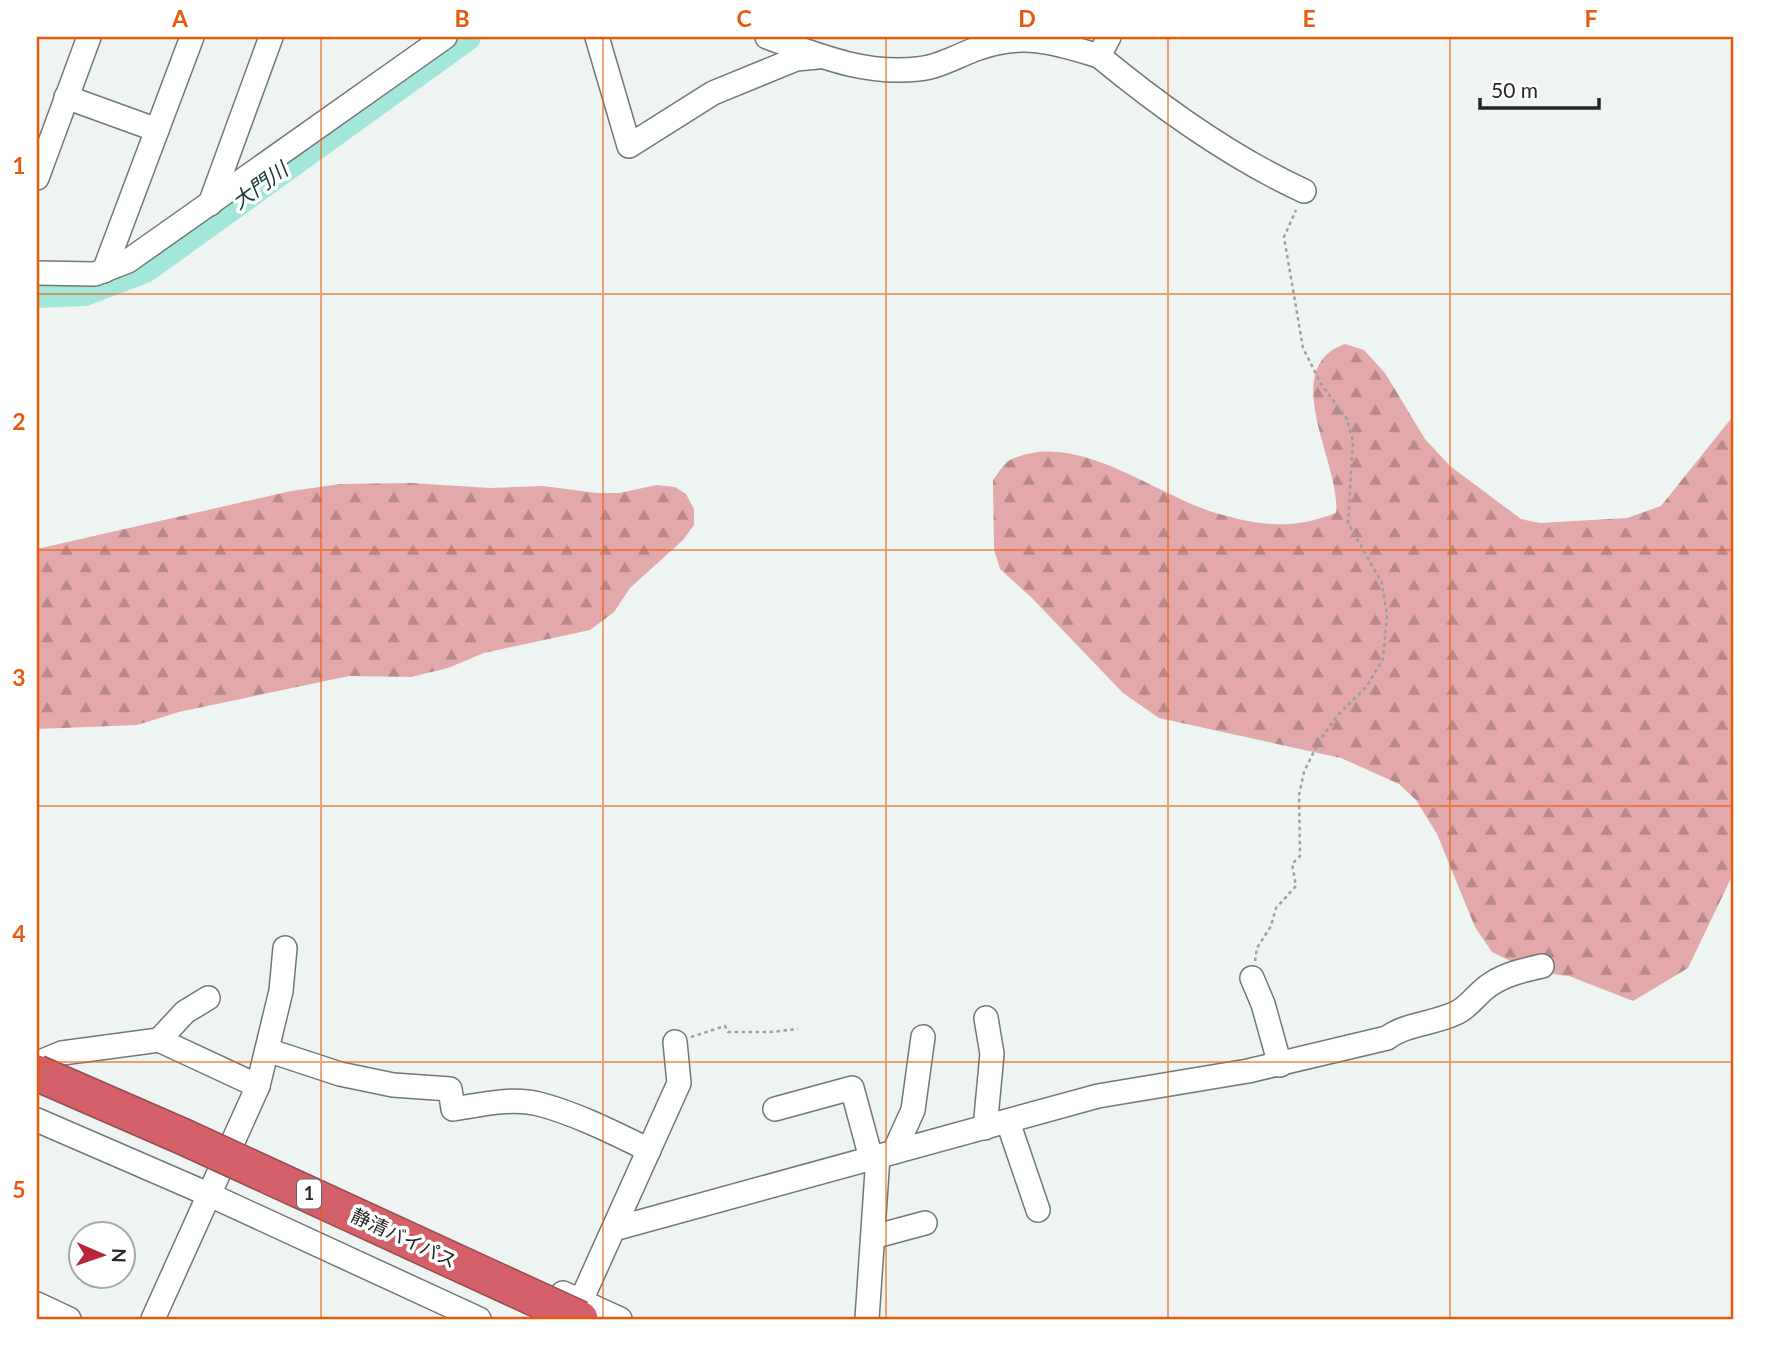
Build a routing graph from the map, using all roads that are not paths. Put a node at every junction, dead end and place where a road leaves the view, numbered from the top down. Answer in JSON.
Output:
{"nodes":[{"id":1,"x":89,"y":37,"type":"edge"},
{"id":2,"x":192,"y":37,"type":"edge"},
{"id":3,"x":271,"y":37,"type":"edge"},
{"id":4,"x":443,"y":37,"type":"edge"},
{"id":5,"x":597,"y":37,"type":"edge"},
{"id":6,"x":767,"y":37,"type":"edge"},
{"id":7,"x":1104,"y":46,"type":"edge"},
{"id":8,"x":813,"y":48,"type":"edge"},
{"id":9,"x":66,"y":97,"type":"junction"},
{"id":10,"x":157,"y":130,"type":"junction"},
{"id":11,"x":37,"y":178,"type":"edge"},
{"id":12,"x":1304,"y":191,"type":"road end"},
{"id":13,"x":210,"y":204,"type":"junction"},
{"id":14,"x":104,"y":271,"type":"junction"},
{"id":15,"x":37,"y":273,"type":"edge"},
{"id":16,"x":285,"y":948,"type":"dead end"},
{"id":17,"x":1542,"y":966,"type":"dead end"},
{"id":18,"x":1252,"y":978,"type":"road end"},
{"id":19,"x":208,"y":998,"type":"dead end"},
{"id":20,"x":986,"y":1018,"type":"dead end"},
{"id":21,"x":923,"y":1037,"type":"dead end"},
{"id":22,"x":159,"y":1040,"type":"junction"},
{"id":23,"x":676,"y":1042,"type":"road end"},
{"id":24,"x":267,"y":1050,"type":"junction"},
{"id":25,"x":40,"y":1063,"type":"edge"},
{"id":26,"x":1280,"y":1065,"type":"junction"},
{"id":27,"x":258,"y":1086,"type":"junction"},
{"id":28,"x":37,"y":1093,"type":"edge"},
{"id":29,"x":775,"y":1109,"type":"dead end"},
{"id":30,"x":37,"y":1120,"type":"edge"},
{"id":31,"x":1008,"y":1122,"type":"junction"},
{"id":32,"x":985,"y":1128,"type":"junction"},
{"id":33,"x":232,"y":1142,"type":"junction"},
{"id":34,"x":649,"y":1150,"type":"junction"},
{"id":35,"x":881,"y":1155,"type":"junction"},
{"id":36,"x":210,"y":1195,"type":"junction"},
{"id":37,"x":1038,"y":1210,"type":"dead end"},
{"id":38,"x":925,"y":1223,"type":"dead end"},
{"id":39,"x":614,"y":1229,"type":"junction"},
{"id":40,"x":873,"y":1237,"type":"junction"},
{"id":41,"x":37,"y":1304,"type":"edge"},
{"id":42,"x":578,"y":1313,"type":"edge"},
{"id":43,"x":69,"y":1319,"type":"edge"},
{"id":44,"x":153,"y":1319,"type":"edge"},
{"id":45,"x":479,"y":1319,"type":"edge"},
{"id":46,"x":525,"y":1319,"type":"edge"},
{"id":47,"x":620,"y":1319,"type":"edge"},
{"id":48,"x":867,"y":1319,"type":"edge"}],
"edges":[{"from":1,"to":9,"type":"street"},
{"from":2,"to":10,"type":"street"},
{"from":3,"to":13,"type":"street"},
{"from":4,"to":13,"type":"street"},
{"from":5,"to":8,"type":"street"},
{"from":6,"to":8,"type":"street"},
{"from":7,"to":8,"type":"street"},
{"from":7,"to":12,"type":"street"},
{"from":9,"to":10,"type":"street"},
{"from":9,"to":11,"type":"street"},
{"from":10,"to":14,"type":"street"},
{"from":13,"to":14,"type":"street"},
{"from":14,"to":15,"type":"street"},
{"from":16,"to":24,"type":"street"},
{"from":17,"to":26,"type":"street"},
{"from":18,"to":26,"type":"street"},
{"from":19,"to":22,"type":"street"},
{"from":20,"to":32,"type":"street"},
{"from":21,"to":35,"type":"street"},
{"from":22,"to":25,"type":"street"},
{"from":22,"to":27,"type":"street"},
{"from":23,"to":34,"type":"street"},
{"from":24,"to":27,"type":"street"},
{"from":24,"to":34,"type":"street"},
{"from":25,"to":33,"type":"street"},
{"from":25,"to":42,"type":"highway","name":"静清バイパス","number":"1","bridge":true},
{"from":26,"to":31,"type":"street"},
{"from":27,"to":33,"type":"street"},
{"from":28,"to":46,"type":"highway","name":"静清バイパス","number":"1"},
{"from":29,"to":35,"type":"street"},
{"from":30,"to":36,"type":"street"},
{"from":31,"to":32,"type":"street"},
{"from":31,"to":37,"type":"street"},
{"from":32,"to":35,"type":"street"},
{"from":33,"to":36,"type":"street"},
{"from":33,"to":42,"type":"street"},
{"from":34,"to":39,"type":"street"},
{"from":35,"to":39,"type":"street"},
{"from":35,"to":40,"type":"street"},
{"from":36,"to":44,"type":"street"},
{"from":36,"to":45,"type":"street"},
{"from":38,"to":40,"type":"street"},
{"from":39,"to":42,"type":"street"},
{"from":40,"to":48,"type":"street"},
{"from":41,"to":43,"type":"street"},
{"from":42,"to":47,"type":"street"}]}
